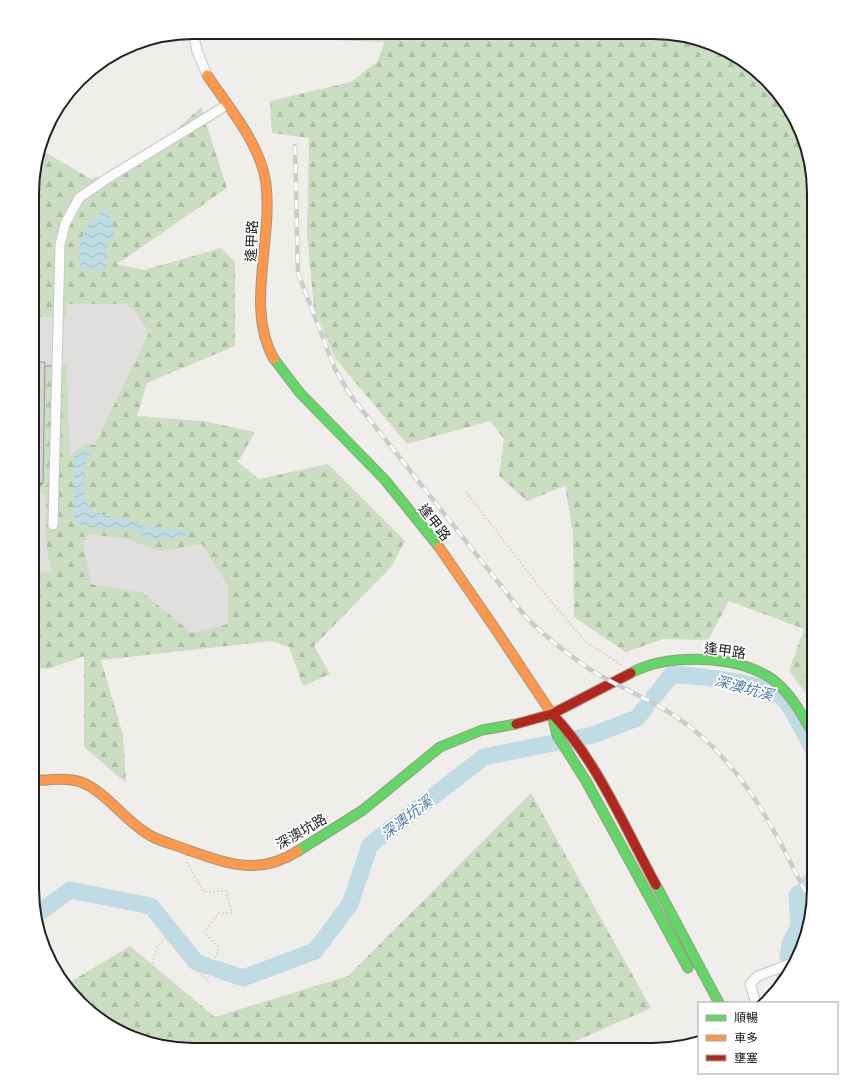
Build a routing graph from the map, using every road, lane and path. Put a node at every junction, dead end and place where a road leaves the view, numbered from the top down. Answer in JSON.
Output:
{"nodes":[{"id":1,"x":195,"y":39,"type":"edge"},
{"id":2,"x":207,"y":75,"type":"joint"},
{"id":3,"x":227,"y":105,"type":"junction"},
{"id":4,"x":466,"y":492,"type":"dead end"},
{"id":5,"x":52,"y":525,"type":"dead end"},
{"id":6,"x":631,"y":672,"type":"junction"},
{"id":7,"x":552,"y":714,"type":"junction"},
{"id":8,"x":807,"y":724,"type":"edge"},
{"id":9,"x":39,"y":780,"type":"edge"},
{"id":10,"x":185,"y":859,"type":"dead end"},
{"id":11,"x":786,"y":965,"type":"edge"},
{"id":12,"x":692,"y":976,"type":"dead end"},
{"id":13,"x":718,"y":1002,"type":"edge"},
{"id":14,"x":756,"y":1002,"type":"edge"},
{"id":15,"x":134,"y":1031,"type":"edge"}],
"edges":[{"from":1,"to":2,"type":"street"},
{"from":2,"to":3,"type":"main road","name":"逢甲路"},
{"from":3,"to":5,"type":"street"},
{"from":3,"to":7,"type":"main road","name":"逢甲路"},
{"from":4,"to":6,"type":"path"},
{"from":6,"to":7,"type":"main road","name":"逢甲路"},
{"from":6,"to":8,"type":"main road","name":"逢甲路"},
{"from":7,"to":9,"type":"main road","name":"深澳坑路"},
{"from":7,"to":12,"type":"main road"},
{"from":7,"to":13,"type":"main road"},
{"from":10,"to":15,"type":"path"},
{"from":11,"to":14,"type":"street"}]}
